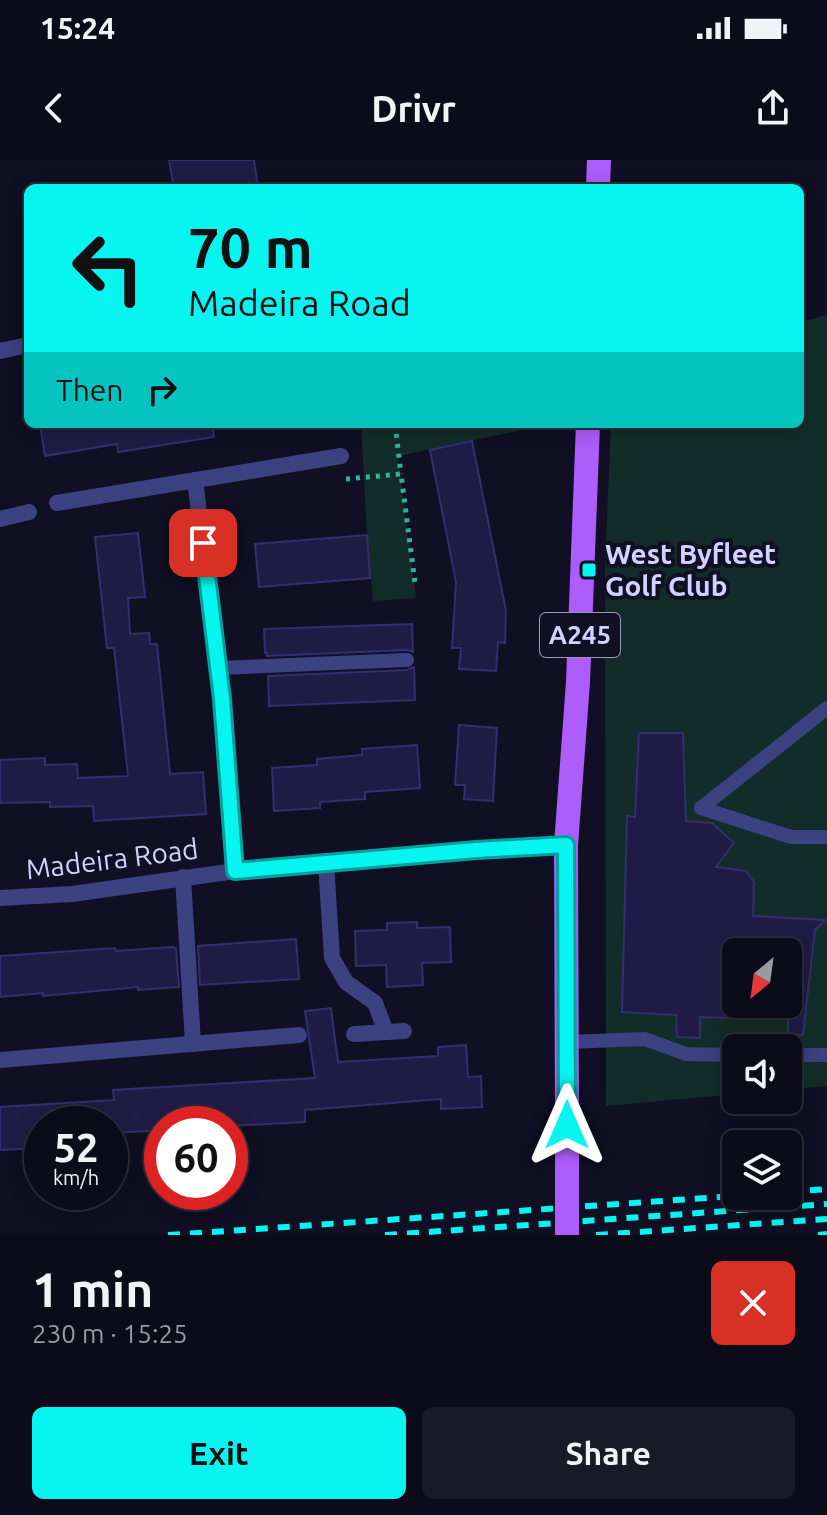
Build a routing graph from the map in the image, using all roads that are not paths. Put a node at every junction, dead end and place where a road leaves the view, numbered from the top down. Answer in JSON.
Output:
{"nodes":[{"id":1,"x":599,"y":160,"type":"edge"},
{"id":2,"x":598,"y":184,"type":"edge"},
{"id":3,"x":24,"y":346,"type":"edge"},
{"id":4,"x":0,"y":351,"type":"edge"},
{"id":5,"x":588,"y":428,"type":"edge"},
{"id":6,"x":341,"y":456,"type":"road end"},
{"id":7,"x":195,"y":480,"type":"junction"},
{"id":8,"x":57,"y":503,"type":"dead end"},
{"id":9,"x":29,"y":512,"type":"dead end"},
{"id":10,"x":0,"y":519,"type":"edge"},
{"id":11,"x":407,"y":660,"type":"dead end"},
{"id":12,"x":218,"y":668,"type":"junction"},
{"id":13,"x":827,"y":708,"type":"edge"},
{"id":14,"x":827,"y":837,"type":"edge"},
{"id":15,"x":566,"y":845,"type":"junction"},
{"id":16,"x":326,"y":863,"type":"junction"},
{"id":17,"x":235,"y":871,"type":"junction"},
{"id":18,"x":183,"y":877,"type":"junction"},
{"id":19,"x":0,"y":898,"type":"edge"},
{"id":20,"x":404,"y":1031,"type":"dead end"},
{"id":21,"x":386,"y":1032,"type":"junction"},
{"id":22,"x":354,"y":1034,"type":"dead end"},
{"id":23,"x":299,"y":1035,"type":"dead end"},
{"id":24,"x":567,"y":1042,"type":"junction"},
{"id":25,"x":193,"y":1044,"type":"junction"},
{"id":26,"x":722,"y":1055,"type":"edge"},
{"id":27,"x":802,"y":1055,"type":"edge"},
{"id":28,"x":827,"y":1055,"type":"edge"},
{"id":29,"x":0,"y":1060,"type":"edge"},
{"id":30,"x":567,"y":1235,"type":"edge"}],
"edges":[{"from":1,"to":2,"type":"main road"},
{"from":3,"to":4,"type":"street"},
{"from":5,"to":15,"type":"main road","number":"A245"},
{"from":6,"to":7,"type":"street"},
{"from":7,"to":8,"type":"street"},
{"from":7,"to":12,"type":"street"},
{"from":9,"to":10,"type":"street"},
{"from":11,"to":12,"type":"lane"},
{"from":12,"to":17,"type":"street"},
{"from":13,"to":14,"type":"lane"},
{"from":15,"to":16,"type":"street","name":"Madeira Road"},
{"from":15,"to":24,"type":"main road","number":"A245"},
{"from":16,"to":17,"type":"street","name":"Madeira Road"},
{"from":16,"to":21,"type":"street"},
{"from":17,"to":18,"type":"street","name":"Madeira Road"},
{"from":18,"to":19,"type":"street","name":"Madeira Road"},
{"from":18,"to":25,"type":"street"},
{"from":20,"to":21,"type":"street"},
{"from":21,"to":22,"type":"street"},
{"from":23,"to":25,"type":"street"},
{"from":24,"to":26,"type":"lane"},
{"from":24,"to":30,"type":"main road","number":"A245","bridge":true},
{"from":25,"to":29,"type":"street"},
{"from":27,"to":28,"type":"lane"}]}
